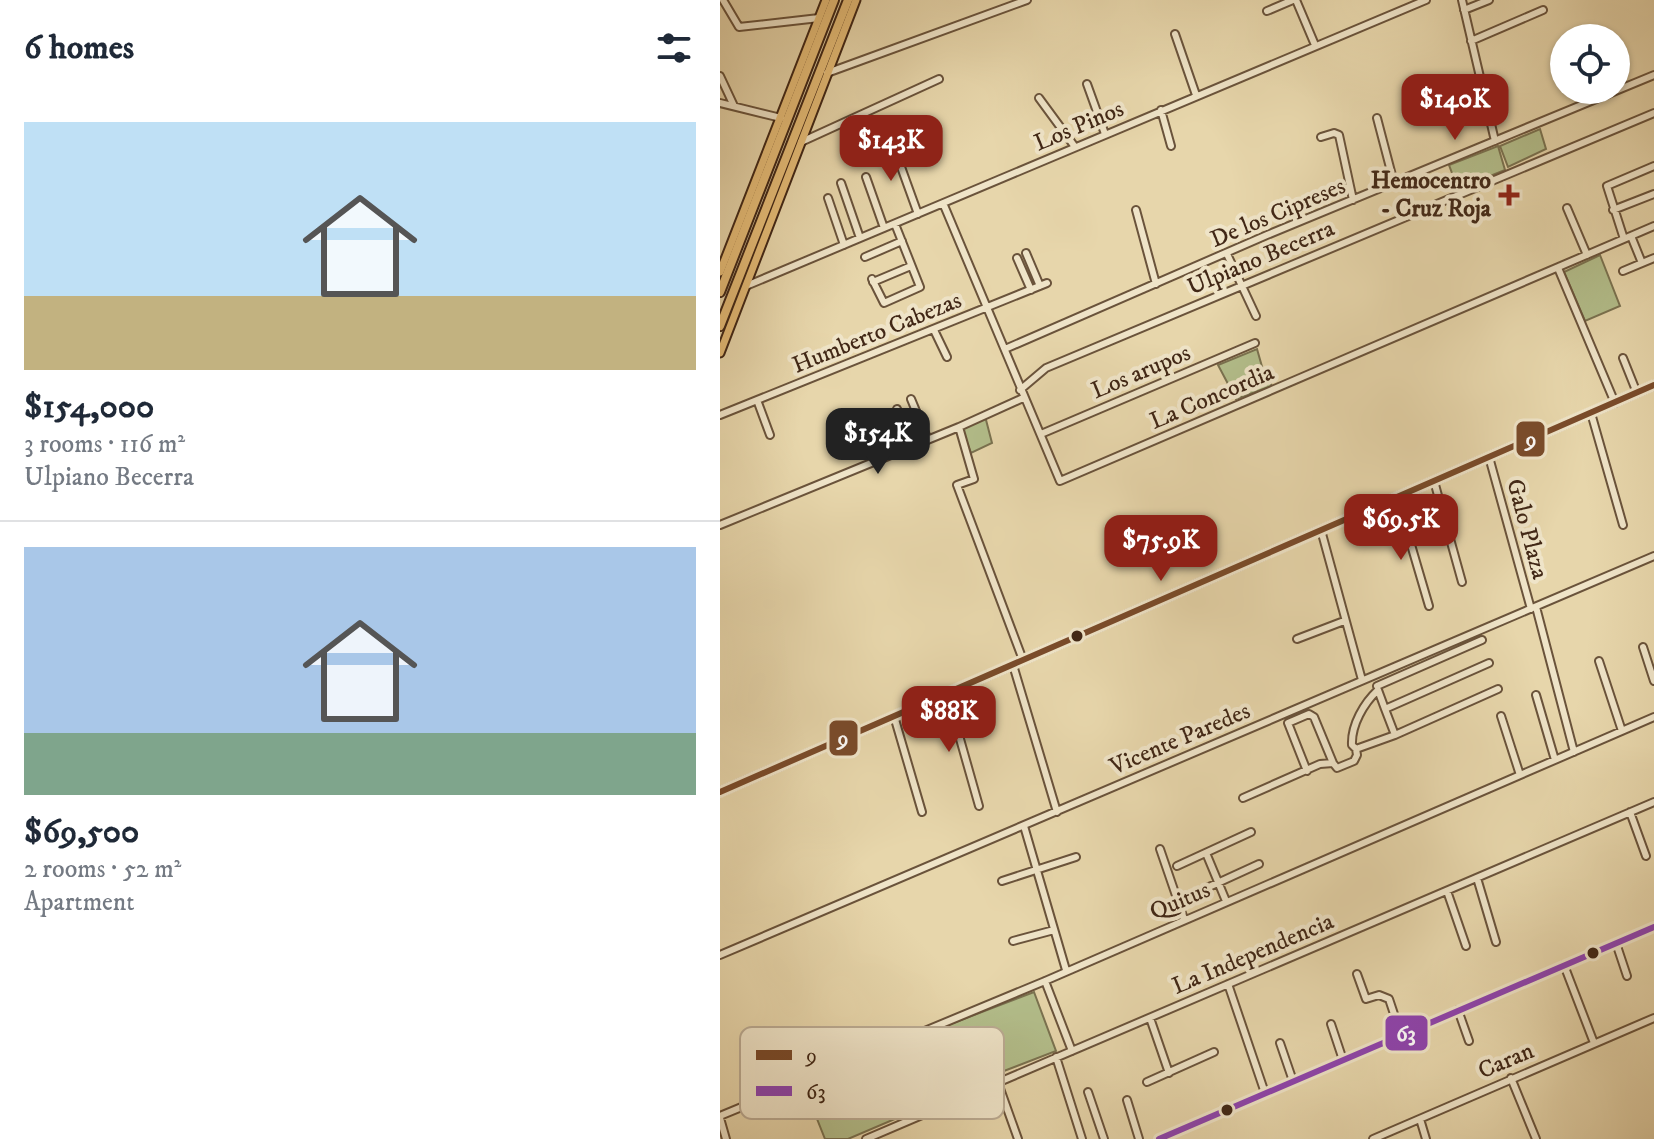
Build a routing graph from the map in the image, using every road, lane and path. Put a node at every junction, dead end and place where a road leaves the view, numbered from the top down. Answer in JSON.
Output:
{"nodes":[{"id":1,"x":723,"y":0,"type":"edge"},
{"id":2,"x":826,"y":0,"type":"edge"},
{"id":3,"x":834,"y":0,"type":"edge"},
{"id":4,"x":848,"y":0,"type":"edge"},
{"id":5,"x":856,"y":0,"type":"edge"},
{"id":6,"x":1027,"y":0,"type":"edge"},
{"id":7,"x":1295,"y":0,"type":"edge"},
{"id":8,"x":1426,"y":0,"type":"edge"},
{"id":9,"x":1462,"y":0,"type":"edge"},
{"id":10,"x":1489,"y":0,"type":"edge"},
{"id":11,"x":1464,"y":10,"type":"junction"},
{"id":12,"x":1543,"y":10,"type":"dead end"},
{"id":13,"x":1267,"y":11,"type":"dead end"},
{"id":14,"x":847,"y":14,"type":"junction"},
{"id":15,"x":819,"y":18,"type":"junction"},
{"id":16,"x":1175,"y":34,"type":"dead end"},
{"id":17,"x":1471,"y":41,"type":"junction"},
{"id":18,"x":1315,"y":45,"type":"junction"},
{"id":19,"x":805,"y":64,"type":"junction"},
{"id":20,"x":824,"y":72,"type":"junction"},
{"id":21,"x":1654,"y":75,"type":"edge"},
{"id":22,"x":720,"y":76,"type":"edge"},
{"id":23,"x":939,"y":79,"type":"dead end"},
{"id":24,"x":1087,"y":84,"type":"dead end"},
{"id":25,"x":1196,"y":95,"type":"junction"},
{"id":26,"x":1039,"y":98,"type":"dead end"},
{"id":27,"x":720,"y":103,"type":"edge"},
{"id":28,"x":734,"y":106,"type":"junction"},
{"id":29,"x":1161,"y":110,"type":"junction"},
{"id":30,"x":1654,"y":113,"type":"edge"},
{"id":31,"x":781,"y":118,"type":"junction"},
{"id":32,"x":1377,"y":118,"type":"dead end"},
{"id":33,"x":1105,"y":134,"type":"junction"},
{"id":34,"x":1321,"y":137,"type":"dead end"},
{"id":35,"x":780,"y":141,"type":"junction"},
{"id":36,"x":1495,"y":141,"type":"junction"},
{"id":37,"x":801,"y":142,"type":"junction"},
{"id":38,"x":892,"y":142,"type":"dead end"},
{"id":39,"x":1171,"y":146,"type":"dead end"},
{"id":40,"x":1075,"y":147,"type":"junction"},
{"id":41,"x":785,"y":160,"type":"junction"},
{"id":42,"x":1654,"y":167,"type":"edge"},
{"id":43,"x":770,"y":168,"type":"junction"},
{"id":44,"x":866,"y":177,"type":"dead end"},
{"id":45,"x":841,"y":183,"type":"dead end"},
{"id":46,"x":1394,"y":183,"type":"junction"},
{"id":47,"x":773,"y":190,"type":"junction"},
{"id":48,"x":1654,"y":194,"type":"edge"},
{"id":49,"x":828,"y":198,"type":"dead end"},
{"id":50,"x":1353,"y":200,"type":"junction"},
{"id":51,"x":943,"y":203,"type":"junction"},
{"id":52,"x":1567,"y":208,"type":"dead end"},
{"id":53,"x":1136,"y":210,"type":"dead end"},
{"id":54,"x":1613,"y":210,"type":"junction"},
{"id":55,"x":918,"y":214,"type":"junction"},
{"id":56,"x":895,"y":224,"type":"junction"},
{"id":57,"x":1654,"y":226,"type":"edge"},
{"id":58,"x":884,"y":228,"type":"junction"},
{"id":59,"x":1627,"y":237,"type":"junction"},
{"id":60,"x":860,"y":238,"type":"junction"},
{"id":61,"x":902,"y":241,"type":"junction"},
{"id":62,"x":844,"y":245,"type":"junction"},
{"id":63,"x":1026,"y":253,"type":"dead end"},
{"id":64,"x":1227,"y":254,"type":"junction"},
{"id":65,"x":1587,"y":255,"type":"junction"},
{"id":66,"x":865,"y":257,"type":"dead end"},
{"id":67,"x":1017,"y":258,"type":"dead end"},
{"id":68,"x":1654,"y":258,"type":"edge"},
{"id":69,"x":1642,"y":263,"type":"junction"},
{"id":70,"x":911,"y":266,"type":"junction"},
{"id":71,"x":1558,"y":268,"type":"junction"},
{"id":72,"x":1623,"y":271,"type":"dead end"},
{"id":73,"x":720,"y":272,"type":"edge"},
{"id":74,"x":1156,"y":284,"type":"junction"},
{"id":75,"x":746,"y":286,"type":"junction"},
{"id":76,"x":1242,"y":286,"type":"junction"},
{"id":77,"x":1031,"y":290,"type":"junction"},
{"id":78,"x":720,"y":292,"type":"edge"},
{"id":79,"x":989,"y":308,"type":"junction"},
{"id":80,"x":1256,"y":316,"type":"dead end"},
{"id":81,"x":720,"y":326,"type":"edge"},
{"id":82,"x":934,"y":330,"type":"junction"},
{"id":83,"x":1255,"y":343,"type":"dead end"},
{"id":84,"x":1005,"y":349,"type":"junction"},
{"id":85,"x":720,"y":353,"type":"edge"},
{"id":86,"x":947,"y":357,"type":"dead end"},
{"id":87,"x":1623,"y":358,"type":"dead end"},
{"id":88,"x":1654,"y":385,"type":"edge"},
{"id":89,"x":1637,"y":393,"type":"junction"},
{"id":90,"x":1022,"y":394,"type":"junction"},
{"id":91,"x":911,"y":399,"type":"dead end"},
{"id":92,"x":757,"y":400,"type":"junction"},
{"id":93,"x":1615,"y":403,"type":"junction"},
{"id":94,"x":897,"y":409,"type":"dead end"},
{"id":95,"x":1591,"y":413,"type":"junction"},
{"id":96,"x":720,"y":415,"type":"edge"},
{"id":97,"x":959,"y":427,"type":"junction"},
{"id":98,"x":1041,"y":434,"type":"junction"},
{"id":99,"x":770,"y":435,"type":"dead end"},
{"id":100,"x":928,"y":440,"type":"junction"},
{"id":101,"x":913,"y":446,"type":"junction"},
{"id":102,"x":1489,"y":457,"type":"junction"},
{"id":103,"x":1434,"y":481,"type":"junction"},
{"id":104,"x":1397,"y":497,"type":"junction"},
{"id":105,"x":720,"y":525,"type":"edge"},
{"id":106,"x":1623,"y":525,"type":"dead end"},
{"id":107,"x":1321,"y":530,"type":"junction"},
{"id":108,"x":1654,"y":556,"type":"edge"},
{"id":109,"x":1462,"y":582,"type":"dead end"},
{"id":110,"x":1429,"y":606,"type":"dead end"},
{"id":111,"x":1533,"y":608,"type":"junction"},
{"id":112,"x":1344,"y":621,"type":"junction"},
{"id":113,"x":1297,"y":639,"type":"dead end"},
{"id":114,"x":1482,"y":640,"type":"dead end"},
{"id":115,"x":1643,"y":647,"type":"dead end"},
{"id":116,"x":1023,"y":660,"type":"junction"},
{"id":117,"x":1599,"y":661,"type":"dead end"},
{"id":118,"x":1489,"y":663,"type":"dead end"},
{"id":119,"x":1013,"y":665,"type":"junction"},
{"id":120,"x":1373,"y":676,"type":"junction"},
{"id":121,"x":1362,"y":680,"type":"junction"},
{"id":122,"x":1654,"y":681,"type":"edge"},
{"id":123,"x":1377,"y":688,"type":"junction"},
{"id":124,"x":1498,"y":689,"type":"dead end"},
{"id":125,"x":947,"y":693,"type":"junction"},
{"id":126,"x":1536,"y":695,"type":"dead end"},
{"id":127,"x":1385,"y":709,"type":"junction"},
{"id":128,"x":894,"y":716,"type":"junction"},
{"id":129,"x":1501,"y":716,"type":"dead end"},
{"id":130,"x":1654,"y":717,"type":"edge"},
{"id":131,"x":1622,"y":731,"type":"junction"},
{"id":132,"x":1395,"y":735,"type":"junction"},
{"id":133,"x":1356,"y":749,"type":"junction"},
{"id":134,"x":1574,"y":752,"type":"junction"},
{"id":135,"x":1555,"y":760,"type":"junction"},
{"id":136,"x":1333,"y":763,"type":"junction"},
{"id":137,"x":1307,"y":771,"type":"junction"},
{"id":138,"x":1520,"y":775,"type":"junction"},
{"id":139,"x":720,"y":792,"type":"edge"},
{"id":140,"x":1243,"y":798,"type":"dead end"},
{"id":141,"x":1654,"y":802,"type":"edge"},
{"id":142,"x":979,"y":806,"type":"dead end"},
{"id":143,"x":922,"y":812,"type":"dead end"},
{"id":144,"x":1057,"y":812,"type":"junction"},
{"id":145,"x":1630,"y":812,"type":"junction"},
{"id":146,"x":1024,"y":826,"type":"junction"},
{"id":147,"x":1251,"y":832,"type":"dead end"},
{"id":148,"x":1160,"y":849,"type":"dead end"},
{"id":149,"x":1206,"y":853,"type":"junction"},
{"id":150,"x":1646,"y":856,"type":"dead end"},
{"id":151,"x":1076,"y":857,"type":"dead end"},
{"id":152,"x":1259,"y":864,"type":"dead end"},
{"id":153,"x":1177,"y":866,"type":"dead end"},
{"id":154,"x":1037,"y":872,"type":"junction"},
{"id":155,"x":1477,"y":878,"type":"junction"},
{"id":156,"x":1002,"y":881,"type":"dead end"},
{"id":157,"x":1218,"y":883,"type":"junction"},
{"id":158,"x":1447,"y":891,"type":"junction"},
{"id":159,"x":1187,"y":897,"type":"dead end"},
{"id":160,"x":1226,"y":901,"type":"junction"},
{"id":161,"x":1184,"y":919,"type":"junction"},
{"id":162,"x":1654,"y":927,"type":"edge"},
{"id":163,"x":1054,"y":930,"type":"junction"},
{"id":164,"x":1013,"y":941,"type":"dead end"},
{"id":165,"x":1496,"y":942,"type":"dead end"},
{"id":166,"x":1616,"y":943,"type":"junction"},
{"id":167,"x":1466,"y":946,"type":"dead end"},
{"id":168,"x":720,"y":955,"type":"edge"},
{"id":169,"x":1564,"y":965,"type":"junction"},
{"id":170,"x":1066,"y":970,"type":"junction"},
{"id":171,"x":1357,"y":974,"type":"dead end"},
{"id":172,"x":1627,"y":976,"type":"dead end"},
{"id":173,"x":1045,"y":981,"type":"junction"},
{"id":174,"x":1228,"y":984,"type":"junction"},
{"id":175,"x":1458,"y":1010,"type":"junction"},
{"id":176,"x":1150,"y":1018,"type":"junction"},
{"id":177,"x":1654,"y":1018,"type":"edge"},
{"id":178,"x":1331,"y":1024,"type":"dead end"},
{"id":179,"x":935,"y":1027,"type":"edge"},
{"id":180,"x":1401,"y":1035,"type":"junction"},
{"id":181,"x":1469,"y":1041,"type":"dead end"},
{"id":182,"x":1280,"y":1043,"type":"dead end"},
{"id":183,"x":1594,"y":1043,"type":"junction"},
{"id":184,"x":1072,"y":1051,"type":"junction"},
{"id":185,"x":1214,"y":1052,"type":"dead end"},
{"id":186,"x":1056,"y":1057,"type":"junction"},
{"id":187,"x":1343,"y":1060,"type":"junction"},
{"id":188,"x":1169,"y":1073,"type":"junction"},
{"id":189,"x":1511,"y":1078,"type":"junction"},
{"id":190,"x":1004,"y":1080,"type":"edge"},
{"id":191,"x":1293,"y":1081,"type":"junction"},
{"id":192,"x":1147,"y":1082,"type":"dead end"},
{"id":193,"x":1088,"y":1092,"type":"dead end"},
{"id":194,"x":1265,"y":1093,"type":"junction"},
{"id":195,"x":1004,"y":1100,"type":"edge"},
{"id":196,"x":1127,"y":1100,"type":"dead end"},
{"id":197,"x":740,"y":1109,"type":"edge"},
{"id":198,"x":720,"y":1117,"type":"edge"},
{"id":199,"x":912,"y":1119,"type":"edge"},
{"id":200,"x":1420,"y":1119,"type":"junction"},
{"id":201,"x":886,"y":1130,"type":"junction"},
{"id":202,"x":726,"y":1139,"type":"edge"},
{"id":203,"x":866,"y":1139,"type":"edge"},
{"id":204,"x":889,"y":1139,"type":"edge"},
{"id":205,"x":1018,"y":1139,"type":"edge"},
{"id":206,"x":1082,"y":1139,"type":"edge"},
{"id":207,"x":1104,"y":1139,"type":"edge"},
{"id":208,"x":1139,"y":1139,"type":"edge"},
{"id":209,"x":1159,"y":1139,"type":"edge"},
{"id":210,"x":1373,"y":1139,"type":"edge"},
{"id":211,"x":1426,"y":1139,"type":"edge"},
{"id":212,"x":1536,"y":1139,"type":"edge"}],
"edges":[{"from":1,"to":15,"type":"street"},
{"from":2,"to":15,"type":"main road"},
{"from":3,"to":19,"type":"highway"},
{"from":4,"to":14,"type":"highway"},
{"from":5,"to":14,"type":"main road"},
{"from":6,"to":20,"type":"street"},
{"from":7,"to":13,"type":"street"},
{"from":7,"to":18,"type":"street"},
{"from":8,"to":18,"type":"street","name":"Los Pinos"},
{"from":9,"to":11,"type":"street"},
{"from":10,"to":11,"type":"street"},
{"from":11,"to":17,"type":"street"},
{"from":12,"to":17,"type":"street"},
{"from":14,"to":20,"type":"highway"},
{"from":15,"to":19,"type":"main road"},
{"from":16,"to":25,"type":"street"},
{"from":17,"to":36,"type":"street"},
{"from":18,"to":25,"type":"street","name":"Los Pinos"},
{"from":19,"to":31,"type":"main road"},
{"from":19,"to":35,"type":"highway"},
{"from":20,"to":37,"type":"main road"},
{"from":20,"to":41,"type":"highway"},
{"from":21,"to":36,"type":"street","name":"De los Cipreses"},
{"from":22,"to":28,"type":"street"},
{"from":23,"to":37,"type":"street"},
{"from":24,"to":33,"type":"street"},
{"from":25,"to":29,"type":"street","name":"Los Pinos"},
{"from":26,"to":40,"type":"street"},
{"from":27,"to":28,"type":"street"},
{"from":28,"to":31,"type":"street"},
{"from":29,"to":33,"type":"street","name":"Los Pinos"},
{"from":29,"to":39,"type":"street"},
{"from":30,"to":76,"type":"street","name":"Ulpiano Becerra"},
{"from":31,"to":73,"type":"main road"},
{"from":32,"to":46,"type":"street"},
{"from":33,"to":40,"type":"street","name":"Los Pinos"},
{"from":34,"to":50,"type":"street"},
{"from":35,"to":41,"type":"highway"},
{"from":35,"to":43,"type":"highway"},
{"from":36,"to":46,"type":"street","name":"De los Cipreses"},
{"from":37,"to":75,"type":"main road"},
{"from":38,"to":55,"type":"street"},
{"from":40,"to":51,"type":"street","name":"Los Pinos"},
{"from":41,"to":47,"type":"highway"},
{"from":42,"to":54,"type":"street"},
{"from":43,"to":47,"type":"highway"},
{"from":43,"to":78,"type":"highway"},
{"from":44,"to":58,"type":"street"},
{"from":45,"to":60,"type":"street"},
{"from":46,"to":50,"type":"street","name":"De los Cipreses"},
{"from":47,"to":81,"type":"highway"},
{"from":48,"to":54,"type":"street"},
{"from":49,"to":62,"type":"street"},
{"from":50,"to":64,"type":"street","name":"De los Cipreses"},
{"from":51,"to":55,"type":"street","name":"Los Pinos"},
{"from":51,"to":79,"type":"street","name":"La Concordia"},
{"from":52,"to":65,"type":"street"},
{"from":53,"to":74,"type":"street"},
{"from":54,"to":59,"type":"street"},
{"from":55,"to":56,"type":"street","name":"Los Pinos"},
{"from":56,"to":58,"type":"street","name":"Los Pinos"},
{"from":56,"to":61,"type":"street"},
{"from":57,"to":59,"type":"street","name":"La Concordia"},
{"from":58,"to":60,"type":"street","name":"Los Pinos"},
{"from":59,"to":65,"type":"street","name":"La Concordia"},
{"from":59,"to":69,"type":"street"},
{"from":60,"to":62,"type":"street","name":"Los Pinos"},
{"from":61,"to":66,"type":"street"},
{"from":61,"to":70,"type":"street"},
{"from":62,"to":75,"type":"street","name":"Los Pinos"},
{"from":63,"to":77,"type":"street","name":"Humberto Cabezas"},
{"from":64,"to":74,"type":"street","name":"De los Cipreses"},
{"from":64,"to":76,"type":"street"},
{"from":65,"to":71,"type":"street","name":"La Concordia"},
{"from":67,"to":77,"type":"street"},
{"from":68,"to":69,"type":"street"},
{"from":69,"to":72,"type":"street"},
{"from":70,"to":70,"type":"street"},
{"from":71,"to":93,"type":"street"},
{"from":71,"to":98,"type":"street","name":"La Concordia"},
{"from":74,"to":84,"type":"street","name":"De los Cipreses"},
{"from":75,"to":85,"type":"main road"},
{"from":76,"to":80,"type":"street"},
{"from":76,"to":90,"type":"street","name":"Ulpiano Becerra"},
{"from":77,"to":79,"type":"street","name":"Humberto Cabezas"},
{"from":79,"to":82,"type":"street","name":"Humberto Cabezas"},
{"from":79,"to":84,"type":"street","name":"La Concordia"},
{"from":82,"to":86,"type":"street"},
{"from":82,"to":92,"type":"street","name":"Humberto Cabezas"},
{"from":83,"to":98,"type":"street","name":"Los arupos"},
{"from":84,"to":90,"type":"street","name":"La Concordia"},
{"from":87,"to":89,"type":"street"},
{"from":88,"to":89,"type":"main road"},
{"from":89,"to":93,"type":"main road"},
{"from":90,"to":97,"type":"street","name":"Ulpiano Becerra"},
{"from":90,"to":98,"type":"street","name":"La Concordia"},
{"from":91,"to":100,"type":"street"},
{"from":92,"to":96,"type":"street","name":"Humberto Cabezas"},
{"from":92,"to":99,"type":"street"},
{"from":93,"to":95,"type":"main road"},
{"from":94,"to":101,"type":"street"},
{"from":95,"to":102,"type":"main road"},
{"from":95,"to":106,"type":"street"},
{"from":97,"to":100,"type":"street","name":"Ulpiano Becerra"},
{"from":97,"to":116,"type":"street"},
{"from":100,"to":101,"type":"street","name":"Ulpiano Becerra"},
{"from":101,"to":105,"type":"street","name":"Ulpiano Becerra"},
{"from":102,"to":103,"type":"main road"},
{"from":102,"to":111,"type":"street","name":"Galo Plaza"},
{"from":103,"to":104,"type":"main road"},
{"from":103,"to":109,"type":"street"},
{"from":104,"to":107,"type":"main road"},
{"from":104,"to":110,"type":"street"},
{"from":107,"to":112,"type":"street"},
{"from":107,"to":116,"type":"main road"},
{"from":108,"to":111,"type":"street","name":"Vicente Paredes"},
{"from":111,"to":120,"type":"street","name":"Vicente Paredes"},
{"from":111,"to":134,"type":"street","name":"Galo Plaza"},
{"from":112,"to":113,"type":"street"},
{"from":112,"to":121,"type":"street"},
{"from":114,"to":123,"type":"street"},
{"from":115,"to":122,"type":"street"},
{"from":116,"to":119,"type":"main road"},
{"from":117,"to":131,"type":"street"},
{"from":118,"to":127,"type":"street"},
{"from":119,"to":125,"type":"main road"},
{"from":119,"to":144,"type":"street"},
{"from":120,"to":121,"type":"street","name":"Vicente Paredes"},
{"from":120,"to":123,"type":"street"},
{"from":121,"to":144,"type":"street","name":"Vicente Paredes"},
{"from":123,"to":127,"type":"street"},
{"from":123,"to":133,"type":"street"},
{"from":124,"to":132,"type":"street"},
{"from":125,"to":128,"type":"main road"},
{"from":125,"to":142,"type":"street"},
{"from":126,"to":135,"type":"street"},
{"from":127,"to":132,"type":"street"},
{"from":128,"to":139,"type":"main road"},
{"from":128,"to":143,"type":"street"},
{"from":129,"to":138,"type":"street"},
{"from":130,"to":131,"type":"street","name":"Quitus"},
{"from":131,"to":134,"type":"street","name":"Quitus"},
{"from":132,"to":133,"type":"street"},
{"from":133,"to":136,"type":"street"},
{"from":134,"to":135,"type":"street","name":"Quitus"},
{"from":135,"to":138,"type":"street","name":"Quitus"},
{"from":136,"to":137,"type":"street"},
{"from":136,"to":137,"type":"street"},
{"from":137,"to":140,"type":"street"},
{"from":138,"to":160,"type":"street","name":"Quitus"},
{"from":141,"to":145,"type":"street","name":"La Independencia"},
{"from":144,"to":146,"type":"street","name":"Vicente Paredes"},
{"from":145,"to":150,"type":"street"},
{"from":145,"to":155,"type":"street","name":"La Independencia"},
{"from":146,"to":154,"type":"street"},
{"from":146,"to":168,"type":"street","name":"Vicente Paredes"},
{"from":147,"to":149,"type":"street"},
{"from":148,"to":161,"type":"street"},
{"from":149,"to":153,"type":"street"},
{"from":149,"to":157,"type":"street"},
{"from":151,"to":154,"type":"street"},
{"from":152,"to":157,"type":"street"},
{"from":154,"to":156,"type":"street"},
{"from":154,"to":163,"type":"street"},
{"from":155,"to":158,"type":"street","name":"La Independencia"},
{"from":155,"to":165,"type":"street"},
{"from":157,"to":159,"type":"street"},
{"from":157,"to":160,"type":"street"},
{"from":158,"to":167,"type":"street"},
{"from":158,"to":174,"type":"street","name":"La Independencia"},
{"from":160,"to":161,"type":"street","name":"Quitus"},
{"from":161,"to":170,"type":"street","name":"Quitus"},
{"from":162,"to":166,"type":"street"},
{"from":163,"to":164,"type":"street"},
{"from":163,"to":170,"type":"street"},
{"from":166,"to":169,"type":"street"},
{"from":166,"to":172,"type":"street"},
{"from":169,"to":175,"type":"street"},
{"from":169,"to":183,"type":"street"},
{"from":170,"to":173,"type":"street","name":"Quitus"},
{"from":171,"to":180,"type":"street"},
{"from":173,"to":179,"type":"street","name":"Quitus"},
{"from":173,"to":184,"type":"street"},
{"from":174,"to":176,"type":"street","name":"La Independencia"},
{"from":174,"to":194,"type":"street"},
{"from":175,"to":180,"type":"street"},
{"from":175,"to":181,"type":"street"},
{"from":176,"to":184,"type":"street","name":"La Independencia"},
{"from":176,"to":188,"type":"street"},
{"from":177,"to":183,"type":"street","name":"Caran"},
{"from":178,"to":187,"type":"street"},
{"from":180,"to":187,"type":"street"},
{"from":182,"to":191,"type":"street"},
{"from":183,"to":189,"type":"street","name":"Caran"},
{"from":184,"to":186,"type":"street","name":"La Independencia"},
{"from":185,"to":188,"type":"street"},
{"from":186,"to":190,"type":"street","name":"La Independencia"},
{"from":186,"to":206,"type":"street"},
{"from":187,"to":191,"type":"street"},
{"from":188,"to":192,"type":"street"},
{"from":189,"to":200,"type":"street","name":"Caran"},
{"from":189,"to":212,"type":"street"},
{"from":191,"to":194,"type":"street"},
{"from":193,"to":207,"type":"street"},
{"from":194,"to":209,"type":"street"},
{"from":195,"to":205,"type":"street"},
{"from":196,"to":208,"type":"street"},
{"from":197,"to":198,"type":"street","name":"Quitus"},
{"from":198,"to":202,"type":"street"},
{"from":199,"to":201,"type":"street","name":"La Independencia"},
{"from":200,"to":210,"type":"street","name":"Caran"},
{"from":200,"to":211,"type":"street"},
{"from":201,"to":203,"type":"street","name":"La Independencia"},
{"from":201,"to":204,"type":"street"}]}
